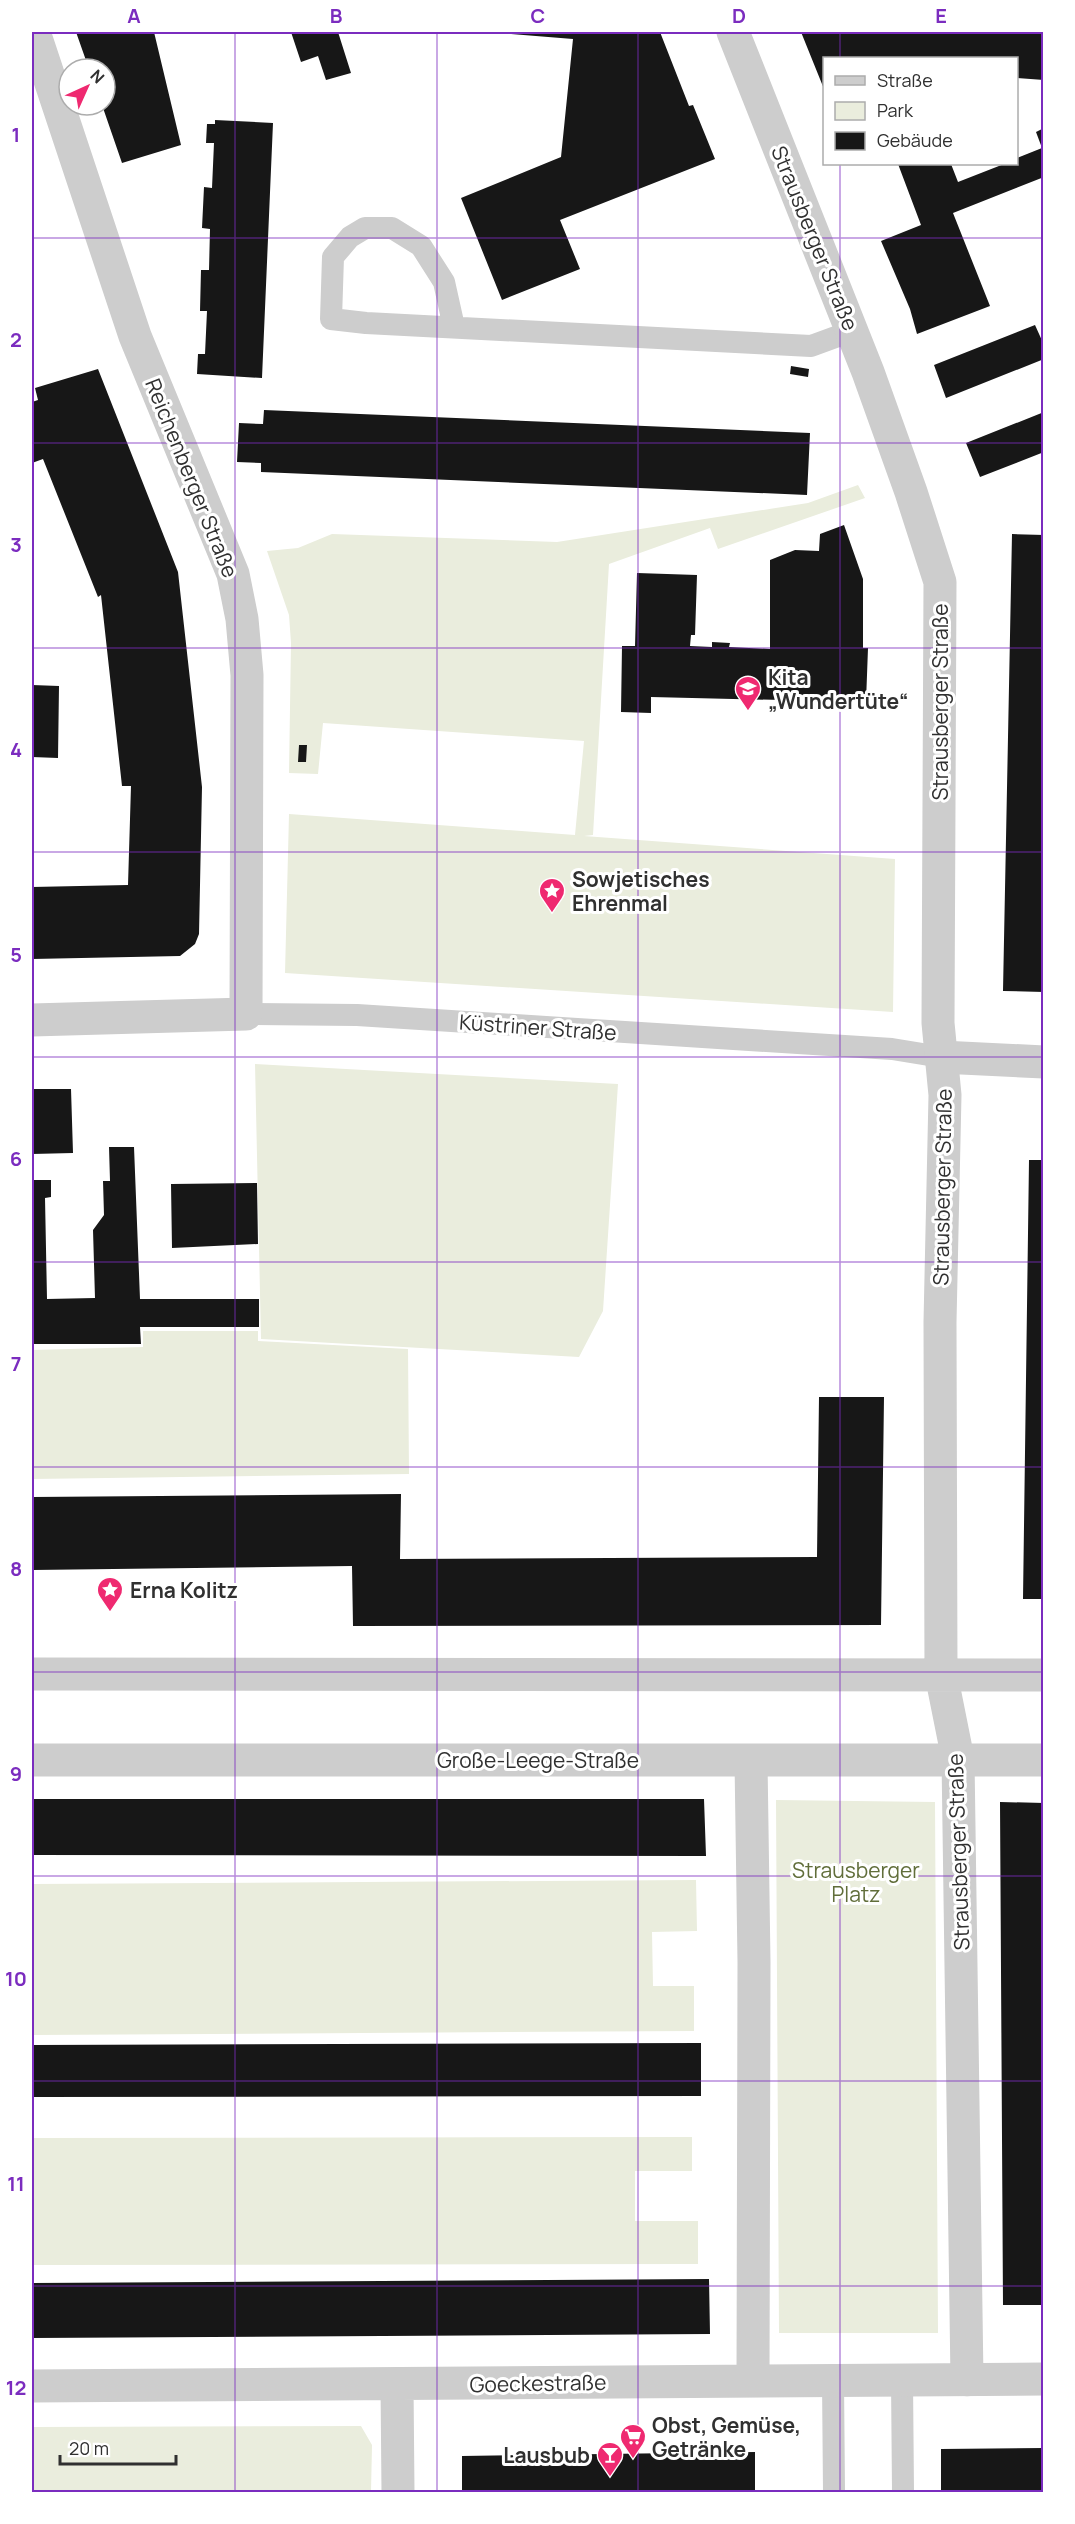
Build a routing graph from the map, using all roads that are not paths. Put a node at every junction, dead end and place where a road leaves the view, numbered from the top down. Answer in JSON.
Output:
{"nodes":[{"id":1,"x":34,"y":32,"type":"edge"},
{"id":2,"x":732,"y":32,"type":"edge"},
{"id":3,"x":454,"y":327,"type":"junction"},
{"id":4,"x":852,"y":331,"type":"junction"},
{"id":5,"x":246,"y":1014,"type":"junction"},
{"id":6,"x":32,"y":1020,"type":"edge"},
{"id":7,"x":941,"y":1057,"type":"junction"},
{"id":8,"x":1044,"y":1062,"type":"edge"},
{"id":9,"x":32,"y":1674,"type":"edge"},
{"id":10,"x":941,"y":1674,"type":"junction"},
{"id":11,"x":1044,"y":1675,"type":"edge"},
{"id":12,"x":958,"y":1759,"type":"junction"},
{"id":13,"x":32,"y":1760,"type":"edge"},
{"id":14,"x":1044,"y":1760,"type":"edge"},
{"id":15,"x":751,"y":1761,"type":"junction"},
{"id":16,"x":1044,"y":2379,"type":"edge"},
{"id":17,"x":753,"y":2380,"type":"junction"},
{"id":18,"x":833,"y":2380,"type":"junction"},
{"id":19,"x":902,"y":2380,"type":"junction"},
{"id":20,"x":967,"y":2380,"type":"junction"},
{"id":21,"x":397,"y":2384,"type":"junction"},
{"id":22,"x":32,"y":2386,"type":"edge"},
{"id":23,"x":398,"y":2493,"type":"edge"},
{"id":24,"x":834,"y":2493,"type":"edge"},
{"id":25,"x":903,"y":2493,"type":"edge"}],
"edges":[{"from":1,"to":5,"type":"street","name":"Reichenberger Straße"},
{"from":2,"to":4,"type":"street","name":"Strausberger Straße"},
{"from":3,"to":3,"type":"lane"},
{"from":3,"to":4,"type":"lane"},
{"from":4,"to":7,"type":"street","name":"Strausberger Straße"},
{"from":5,"to":6,"type":"street","name":"Küstriner Straße"},
{"from":5,"to":7,"type":"lane","name":"Küstriner Straße"},
{"from":7,"to":8,"type":"street","name":"Küstriner Straße"},
{"from":7,"to":10,"type":"street","name":"Strausberger Straße"},
{"from":9,"to":10,"type":"street"},
{"from":10,"to":11,"type":"street"},
{"from":10,"to":12,"type":"street","name":"Strausberger Straße"},
{"from":12,"to":14,"type":"street","name":"Große-Leege-Straße"},
{"from":12,"to":15,"type":"street","name":"Große-Leege-Straße"},
{"from":12,"to":20,"type":"street","name":"Strausberger Straße"},
{"from":13,"to":15,"type":"street","name":"Große-Leege-Straße"},
{"from":15,"to":17,"type":"street"},
{"from":16,"to":20,"type":"street","name":"Goeckestraße"},
{"from":17,"to":18,"type":"street","name":"Goeckestraße"},
{"from":17,"to":21,"type":"street","name":"Goeckestraße"},
{"from":18,"to":19,"type":"street","name":"Goeckestraße"},
{"from":18,"to":24,"type":"lane"},
{"from":19,"to":20,"type":"street","name":"Goeckestraße"},
{"from":19,"to":25,"type":"lane"},
{"from":21,"to":22,"type":"street","name":"Goeckestraße"},
{"from":21,"to":23,"type":"street"}]}
